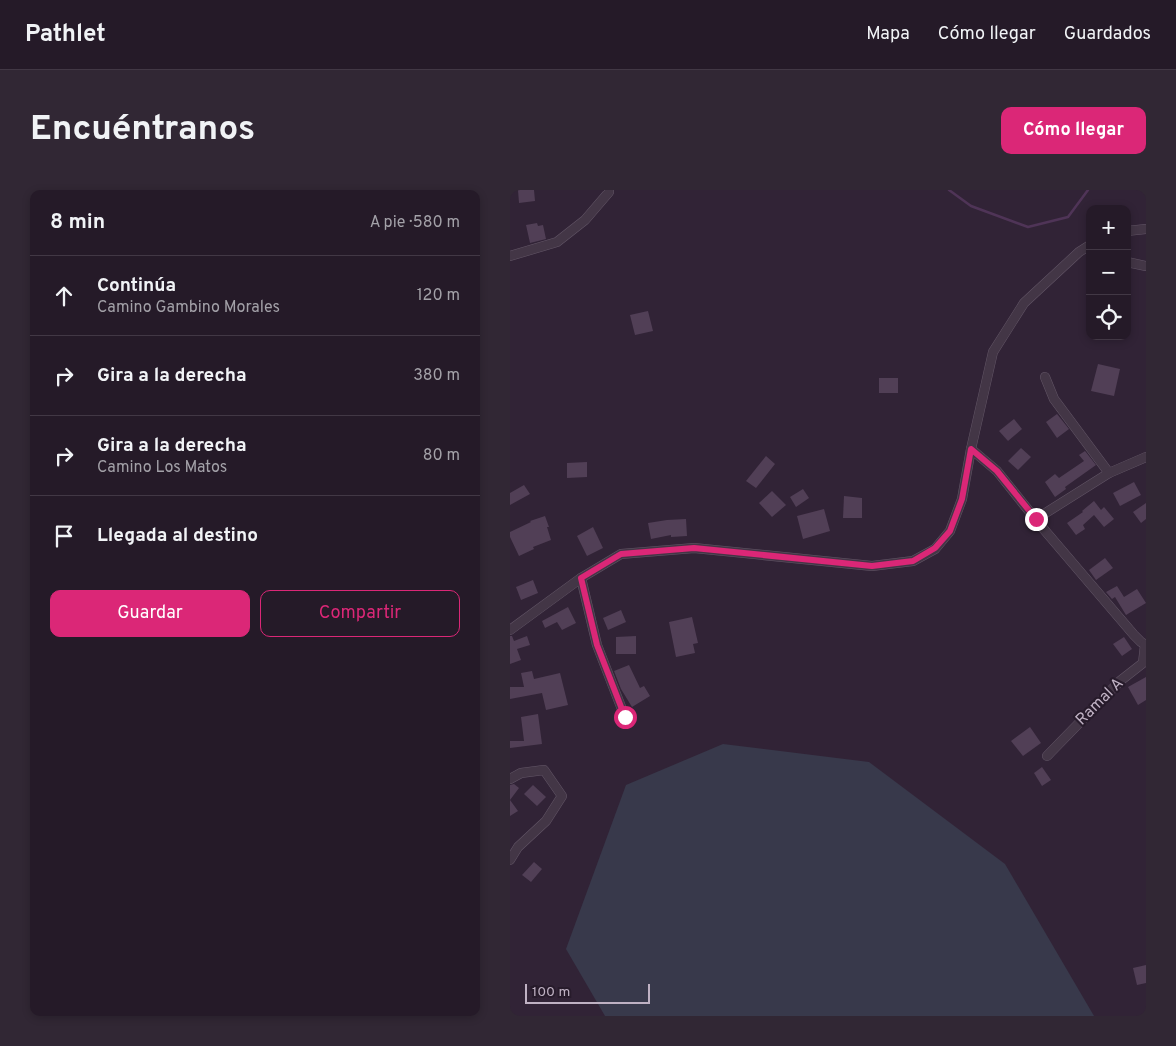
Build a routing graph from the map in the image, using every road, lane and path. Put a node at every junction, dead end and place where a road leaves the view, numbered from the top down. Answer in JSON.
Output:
{"nodes":[{"id":1,"x":609,"y":190,"type":"edge"},
{"id":2,"x":1146,"y":229,"type":"edge"},
{"id":3,"x":1131,"y":231,"type":"edge"},
{"id":4,"x":1086,"y":248,"type":"edge"},
{"id":5,"x":1079,"y":252,"type":"junction"},
{"id":6,"x":1086,"y":253,"type":"edge"},
{"id":7,"x":510,"y":256,"type":"edge"},
{"id":8,"x":1131,"y":263,"type":"edge"},
{"id":9,"x":1146,"y":266,"type":"edge"},
{"id":10,"x":1045,"y":376,"type":"dead end"},
{"id":11,"x":971,"y":449,"type":"junction"},
{"id":12,"x":1146,"y":457,"type":"edge"},
{"id":13,"x":1109,"y":473,"type":"junction"},
{"id":14,"x":1036,"y":519,"type":"junction"},
{"id":15,"x":581,"y":578,"type":"junction"},
{"id":16,"x":510,"y":630,"type":"edge"},
{"id":17,"x":1145,"y":643,"type":"edge"},
{"id":18,"x":1144,"y":665,"type":"edge"},
{"id":19,"x":625,"y":717,"type":"dead end"},
{"id":20,"x":1047,"y":756,"type":"dead end"},
{"id":21,"x":510,"y":779,"type":"edge"},
{"id":22,"x":510,"y":860,"type":"edge"}],
"edges":[{"from":1,"to":7,"type":"street"},
{"from":2,"to":3,"type":"street"},
{"from":4,"to":5,"type":"street"},
{"from":5,"to":6,"type":"street"},
{"from":5,"to":11,"type":"street"},
{"from":8,"to":9,"type":"street"},
{"from":10,"to":13,"type":"street"},
{"from":11,"to":14,"type":"street"},
{"from":11,"to":15,"type":"street"},
{"from":12,"to":13,"type":"street"},
{"from":13,"to":14,"type":"street"},
{"from":14,"to":17,"type":"street"},
{"from":15,"to":16,"type":"street"},
{"from":15,"to":19,"type":"street"},
{"from":17,"to":18,"type":"street","name":"Ramal A"},
{"from":18,"to":20,"type":"street","name":"Ramal A"},
{"from":21,"to":22,"type":"street"}]}
